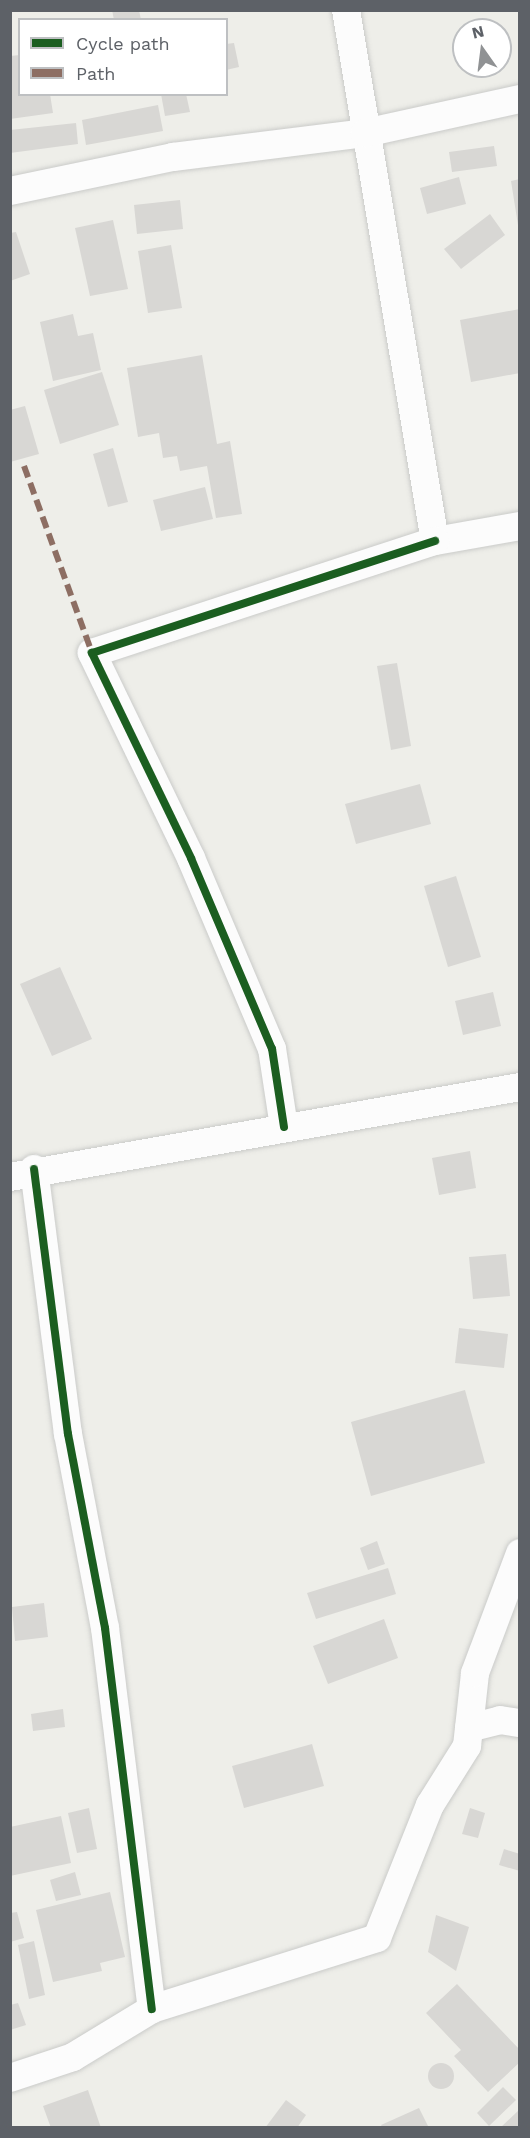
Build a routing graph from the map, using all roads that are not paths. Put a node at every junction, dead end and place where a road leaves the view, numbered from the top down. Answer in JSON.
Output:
{"nodes":[{"id":1,"x":346,"y":10,"type":"edge"},
{"id":2,"x":519,"y":99,"type":"edge"},
{"id":3,"x":365,"y":133,"type":"junction"},
{"id":4,"x":10,"y":191,"type":"edge"},
{"id":5,"x":519,"y":526,"type":"edge"},
{"id":6,"x":435,"y":541,"type":"junction"},
{"id":7,"x":519,"y":1087,"type":"edge"},
{"id":8,"x":284,"y":1127,"type":"junction"},
{"id":9,"x":22,"y":1173,"type":"edge"},
{"id":10,"x":519,"y":1553,"type":"edge"},
{"id":11,"x":519,"y":1722,"type":"edge"},
{"id":12,"x":469,"y":1728,"type":"junction"},
{"id":13,"x":152,"y":2009,"type":"junction"},
{"id":14,"x":10,"y":2078,"type":"edge"}],
"edges":[{"from":1,"to":3,"type":"street"},
{"from":2,"to":3,"type":"street"},
{"from":3,"to":4,"type":"street"},
{"from":3,"to":6,"type":"street"},
{"from":5,"to":6,"type":"street"},
{"from":6,"to":8,"type":"street"},
{"from":7,"to":8,"type":"street"},
{"from":8,"to":9,"type":"street"},
{"from":9,"to":13,"type":"street"},
{"from":10,"to":12,"type":"street"},
{"from":11,"to":12,"type":"street"},
{"from":12,"to":13,"type":"street"},
{"from":13,"to":14,"type":"street"}]}
